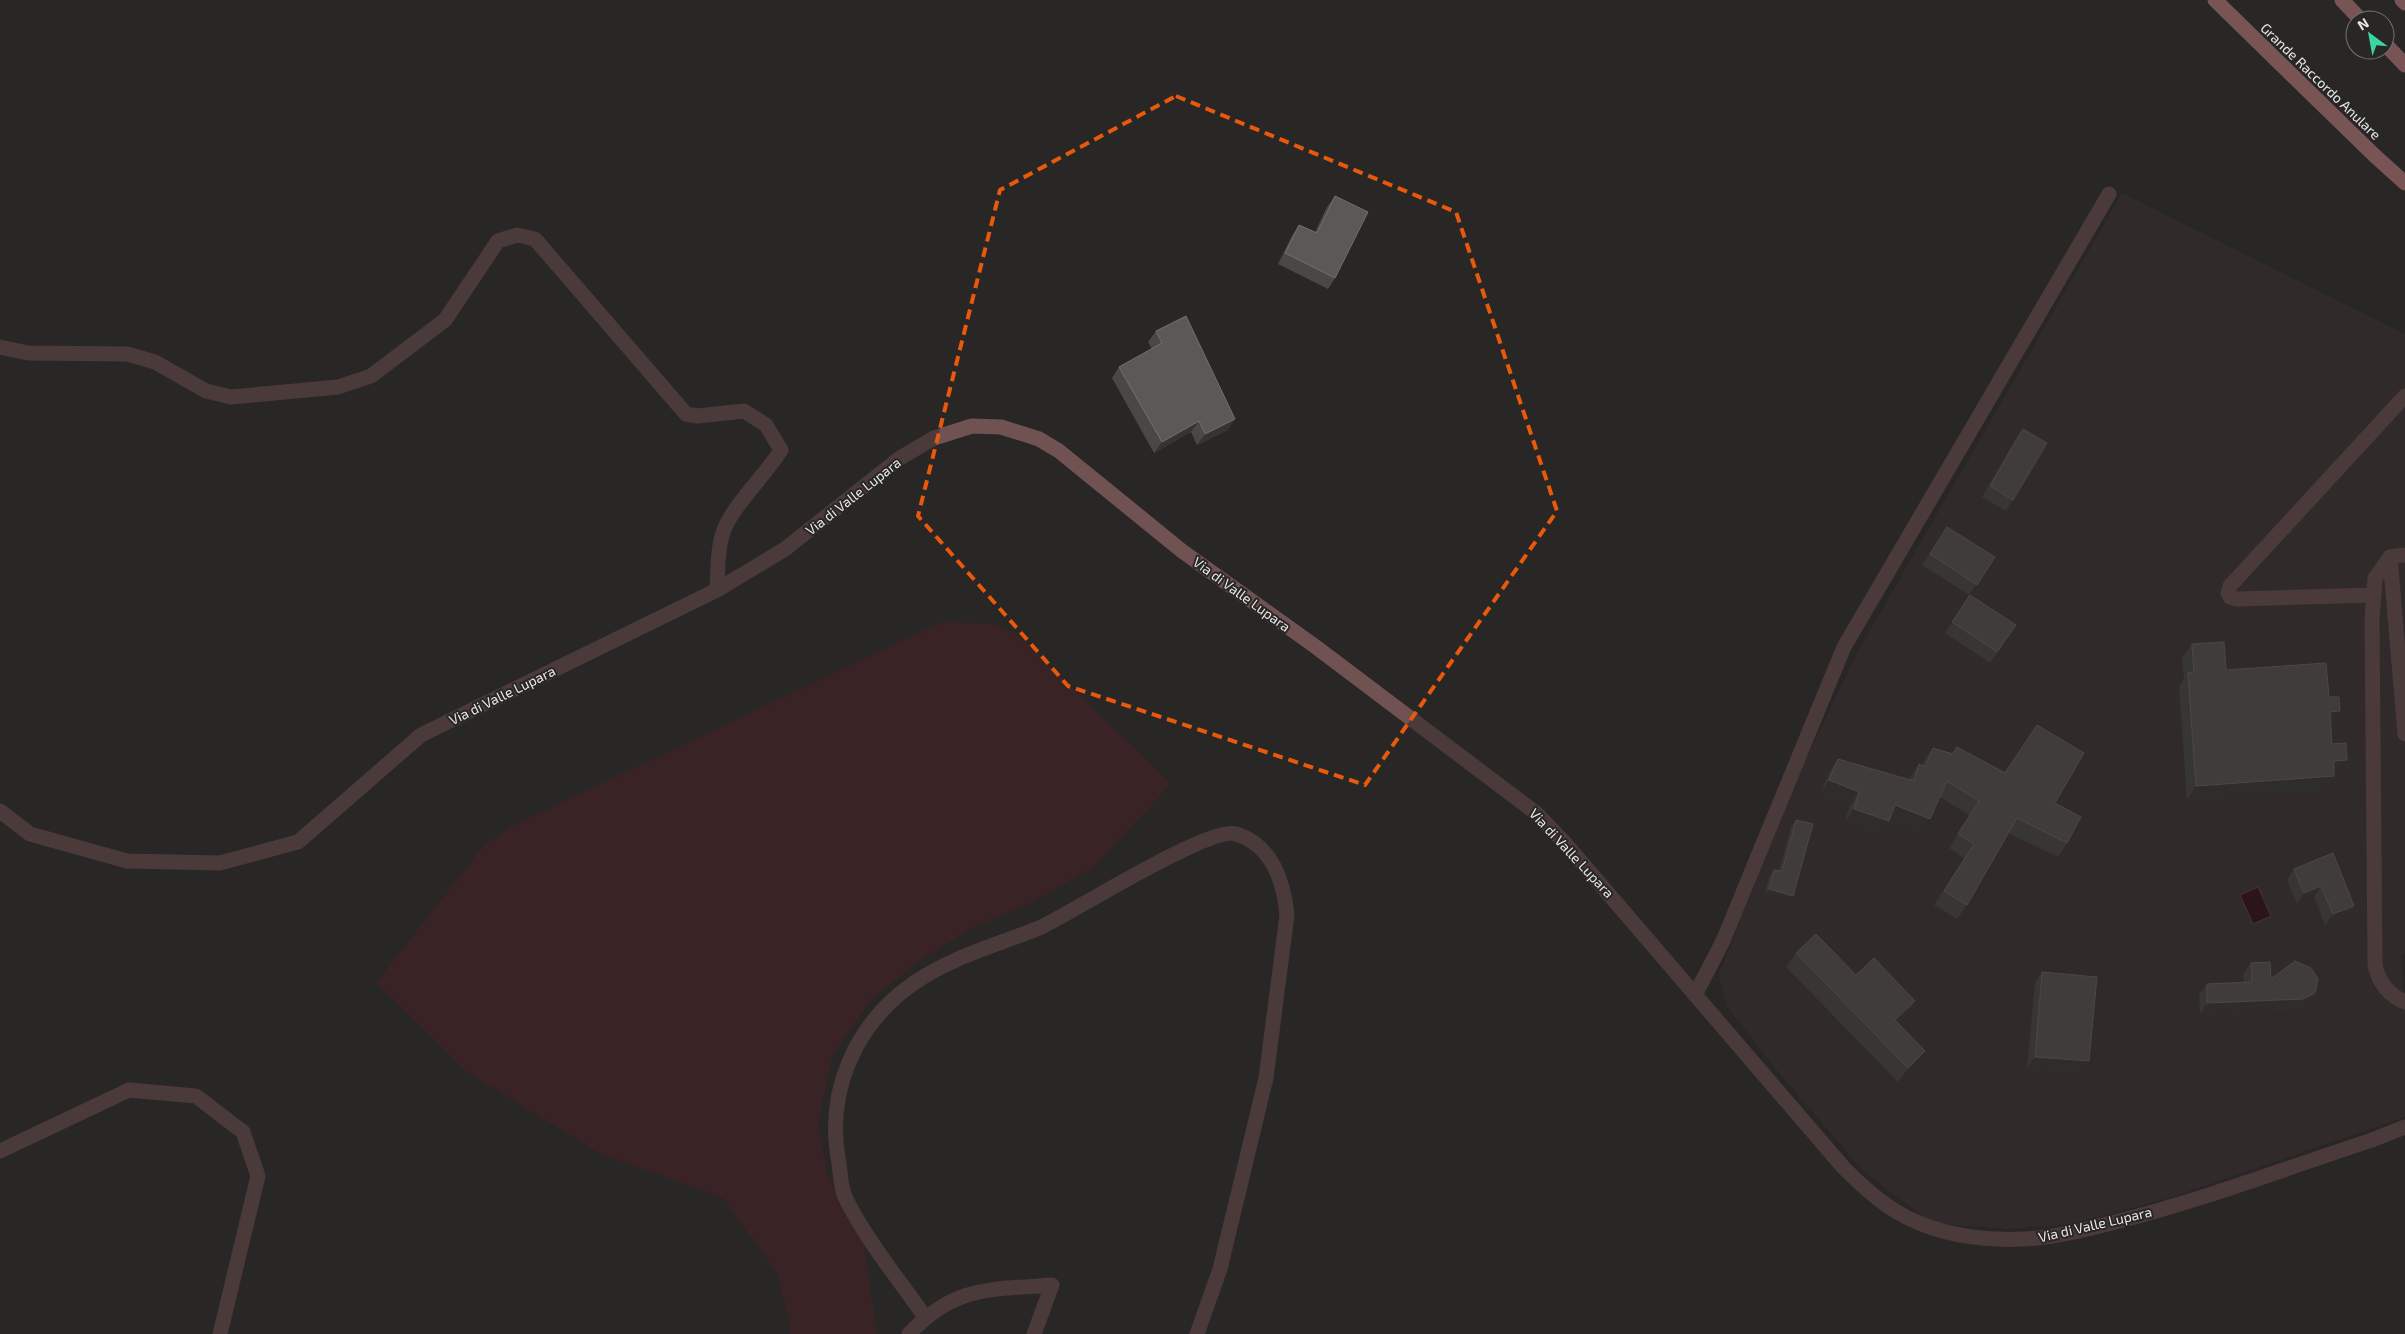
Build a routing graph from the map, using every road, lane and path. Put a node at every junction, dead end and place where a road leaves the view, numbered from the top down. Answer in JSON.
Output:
{"nodes":[{"id":1,"x":2216,"y":0,"type":"edge"},
{"id":2,"x":2342,"y":0,"type":"edge"},
{"id":3,"x":2402,"y":0,"type":"edge"},
{"id":4,"x":2405,"y":3,"type":"edge"},
{"id":5,"x":2352,"y":10,"type":"edge"},
{"id":6,"x":2395,"y":54,"type":"edge"},
{"id":7,"x":2405,"y":65,"type":"edge"},
{"id":8,"x":2405,"y":183,"type":"edge"},
{"id":9,"x":2109,"y":194,"type":"dead end"},
{"id":10,"x":0,"y":347,"type":"edge"},
{"id":11,"x":2405,"y":396,"type":"edge"},
{"id":12,"x":2398,"y":556,"type":"edge"},
{"id":13,"x":717,"y":590,"type":"junction"},
{"id":14,"x":2374,"y":595,"type":"junction"},
{"id":15,"x":2405,"y":734,"type":"edge"},
{"id":16,"x":0,"y":811,"type":"edge"},
{"id":17,"x":1695,"y":995,"type":"junction"},
{"id":18,"x":2405,"y":1002,"type":"edge"},
{"id":19,"x":2405,"y":1126,"type":"edge"},
{"id":20,"x":0,"y":1151,"type":"edge"},
{"id":21,"x":925,"y":1317,"type":"junction"},
{"id":22,"x":220,"y":1334,"type":"edge"},
{"id":23,"x":909,"y":1334,"type":"edge"},
{"id":24,"x":1034,"y":1334,"type":"edge"},
{"id":25,"x":1197,"y":1334,"type":"edge"}],
"edges":[{"from":1,"to":8,"type":"highway","name":"Grande Raccordo Anulare"},
{"from":2,"to":5,"type":"highway"},
{"from":3,"to":4,"type":"highway"},
{"from":6,"to":7,"type":"highway"},
{"from":9,"to":17,"type":"street"},
{"from":10,"to":13,"type":"street"},
{"from":11,"to":14,"type":"street"},
{"from":12,"to":14,"type":"street"},
{"from":12,"to":15,"type":"street"},
{"from":13,"to":16,"type":"street","name":"Via di Valle Lupara"},
{"from":13,"to":17,"type":"street","name":"Via di Valle Lupara"},
{"from":14,"to":18,"type":"street"},
{"from":17,"to":19,"type":"street","name":"Via di Valle Lupara"},
{"from":20,"to":22,"type":"street"},
{"from":21,"to":23,"type":"street"},
{"from":21,"to":24,"type":"street"},
{"from":21,"to":25,"type":"street"}]}
